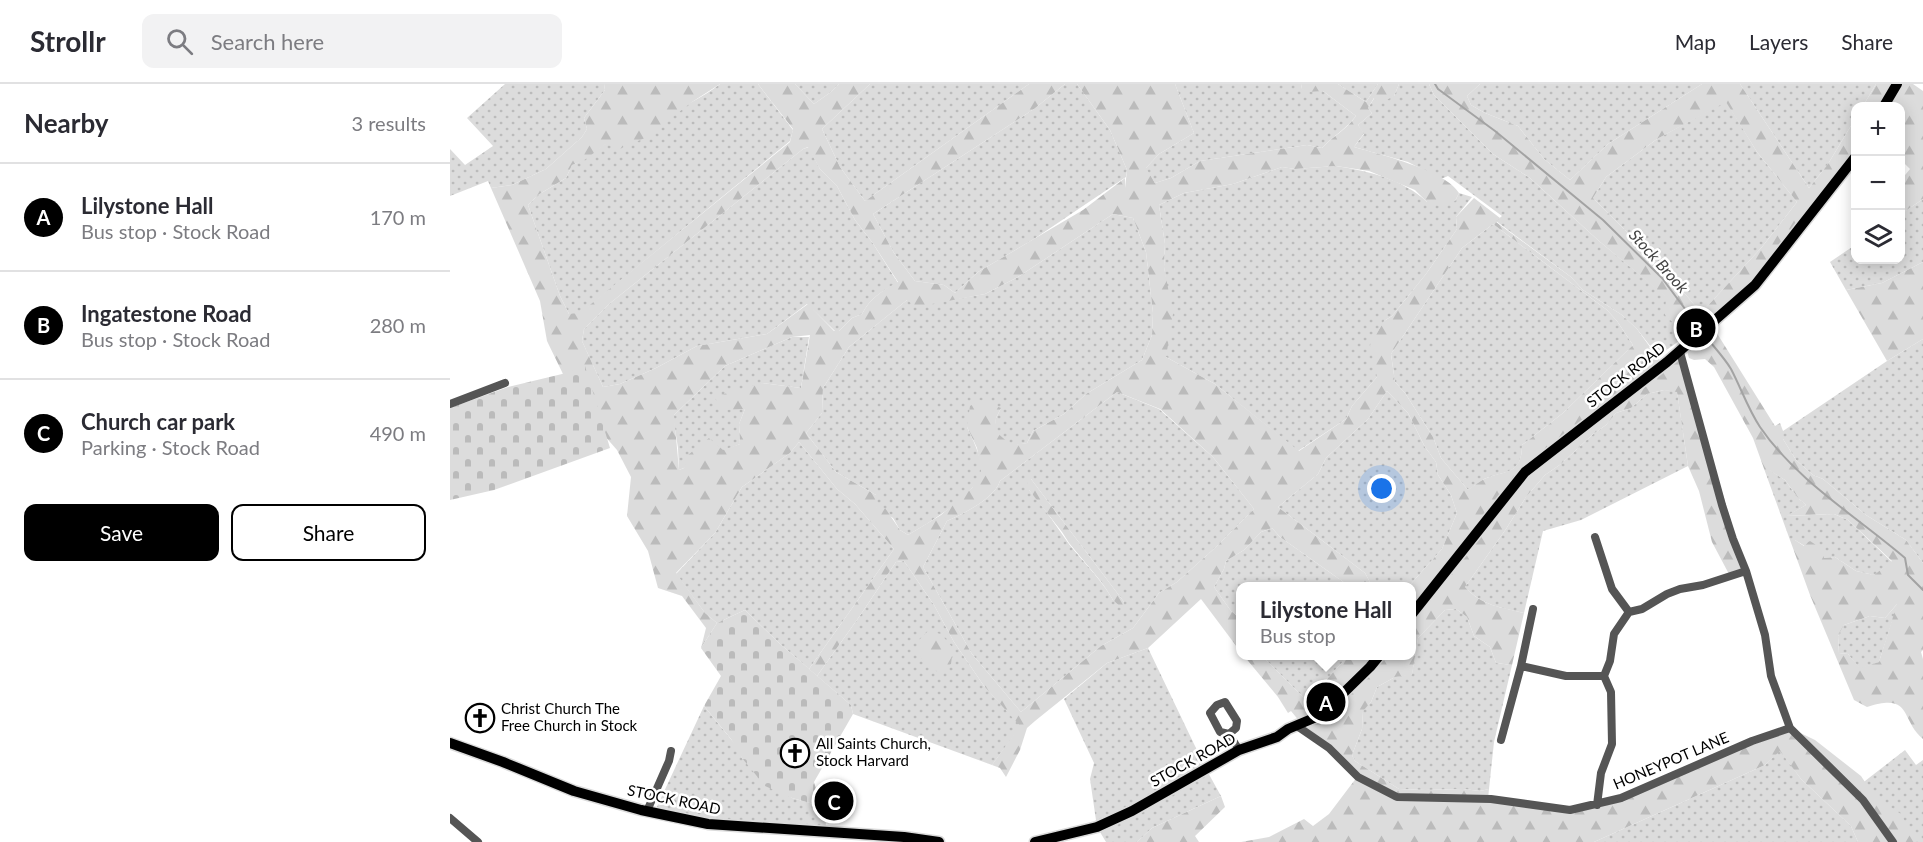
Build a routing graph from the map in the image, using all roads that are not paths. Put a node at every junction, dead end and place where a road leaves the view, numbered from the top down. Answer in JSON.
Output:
{"nodes":[{"id":1,"x":1897,"y":84,"type":"edge"},
{"id":2,"x":1886,"y":102,"type":"edge"},
{"id":3,"x":1851,"y":162,"type":"edge"},
{"id":4,"x":1680,"y":352,"type":"junction"},
{"id":5,"x":506,"y":383,"type":"dead end"},
{"id":6,"x":450,"y":404,"type":"edge"},
{"id":7,"x":1595,"y":537,"type":"dead end"},
{"id":8,"x":1746,"y":571,"type":"junction"},
{"id":9,"x":1416,"y":609,"type":"edge"},
{"id":10,"x":1533,"y":609,"type":"dead end"},
{"id":11,"x":1629,"y":612,"type":"junction"},
{"id":12,"x":1376,"y":660,"type":"edge"},
{"id":13,"x":1521,"y":666,"type":"junction"},
{"id":14,"x":1604,"y":675,"type":"junction"},
{"id":15,"x":1297,"y":726,"type":"junction"},
{"id":16,"x":1790,"y":728,"type":"junction"},
{"id":17,"x":1229,"y":734,"type":"dead end"},
{"id":18,"x":1502,"y":740,"type":"dead end"},
{"id":19,"x":450,"y":742,"type":"edge"},
{"id":20,"x":1239,"y":750,"type":"junction"},
{"id":21,"x":671,"y":751,"type":"dead end"},
{"id":22,"x":1597,"y":805,"type":"junction"},
{"id":23,"x":646,"y":811,"type":"junction"},
{"id":24,"x":450,"y":818,"type":"edge"},
{"id":25,"x":478,"y":842,"type":"edge"},
{"id":26,"x":939,"y":842,"type":"edge"},
{"id":27,"x":1035,"y":842,"type":"edge"},
{"id":28,"x":1893,"y":842,"type":"edge"}],
"edges":[{"from":1,"to":2,"type":"main road"},
{"from":3,"to":4,"type":"main road","name":"STOCK ROAD"},
{"from":4,"to":8,"type":"street"},
{"from":4,"to":9,"type":"main road","name":"STOCK ROAD"},
{"from":5,"to":6,"type":"street"},
{"from":7,"to":11,"type":"street"},
{"from":8,"to":11,"type":"street"},
{"from":8,"to":16,"type":"street"},
{"from":10,"to":13,"type":"street"},
{"from":11,"to":14,"type":"street"},
{"from":12,"to":15,"type":"main road","name":"STOCK ROAD"},
{"from":13,"to":14,"type":"street"},
{"from":13,"to":18,"type":"street"},
{"from":14,"to":22,"type":"street"},
{"from":15,"to":20,"type":"main road","name":"STOCK ROAD"},
{"from":15,"to":22,"type":"street","name":"HONEYPOT LANE"},
{"from":16,"to":22,"type":"street","name":"HONEYPOT LANE"},
{"from":16,"to":28,"type":"street"},
{"from":17,"to":20,"type":"street"},
{"from":19,"to":23,"type":"main road","name":"STOCK ROAD"},
{"from":20,"to":27,"type":"main road","name":"STOCK ROAD"},
{"from":21,"to":23,"type":"street"},
{"from":23,"to":26,"type":"main road","name":"STOCK ROAD"},
{"from":24,"to":25,"type":"street"}]}
